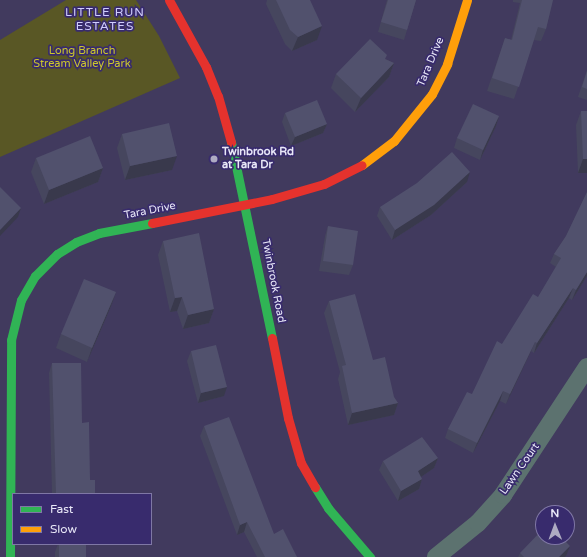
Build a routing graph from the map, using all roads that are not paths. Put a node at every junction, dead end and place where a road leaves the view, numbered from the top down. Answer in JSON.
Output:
{"nodes":[{"id":1,"x":169,"y":0,"type":"edge"},
{"id":2,"x":467,"y":0,"type":"edge"},
{"id":3,"x":245,"y":204,"type":"junction"},
{"id":4,"x":587,"y":366,"type":"edge"},
{"id":5,"x":10,"y":557,"type":"edge"},
{"id":6,"x":370,"y":557,"type":"edge"},
{"id":7,"x":436,"y":557,"type":"edge"}],
"edges":[{"from":1,"to":3,"type":"street","name":"Twinbrook Road"},
{"from":2,"to":3,"type":"street","name":"Tara Drive"},
{"from":3,"to":5,"type":"street","name":"Tara Drive"},
{"from":3,"to":6,"type":"street","name":"Twinbrook Road"},
{"from":4,"to":7,"type":"street","name":"Lawn Court"}]}
